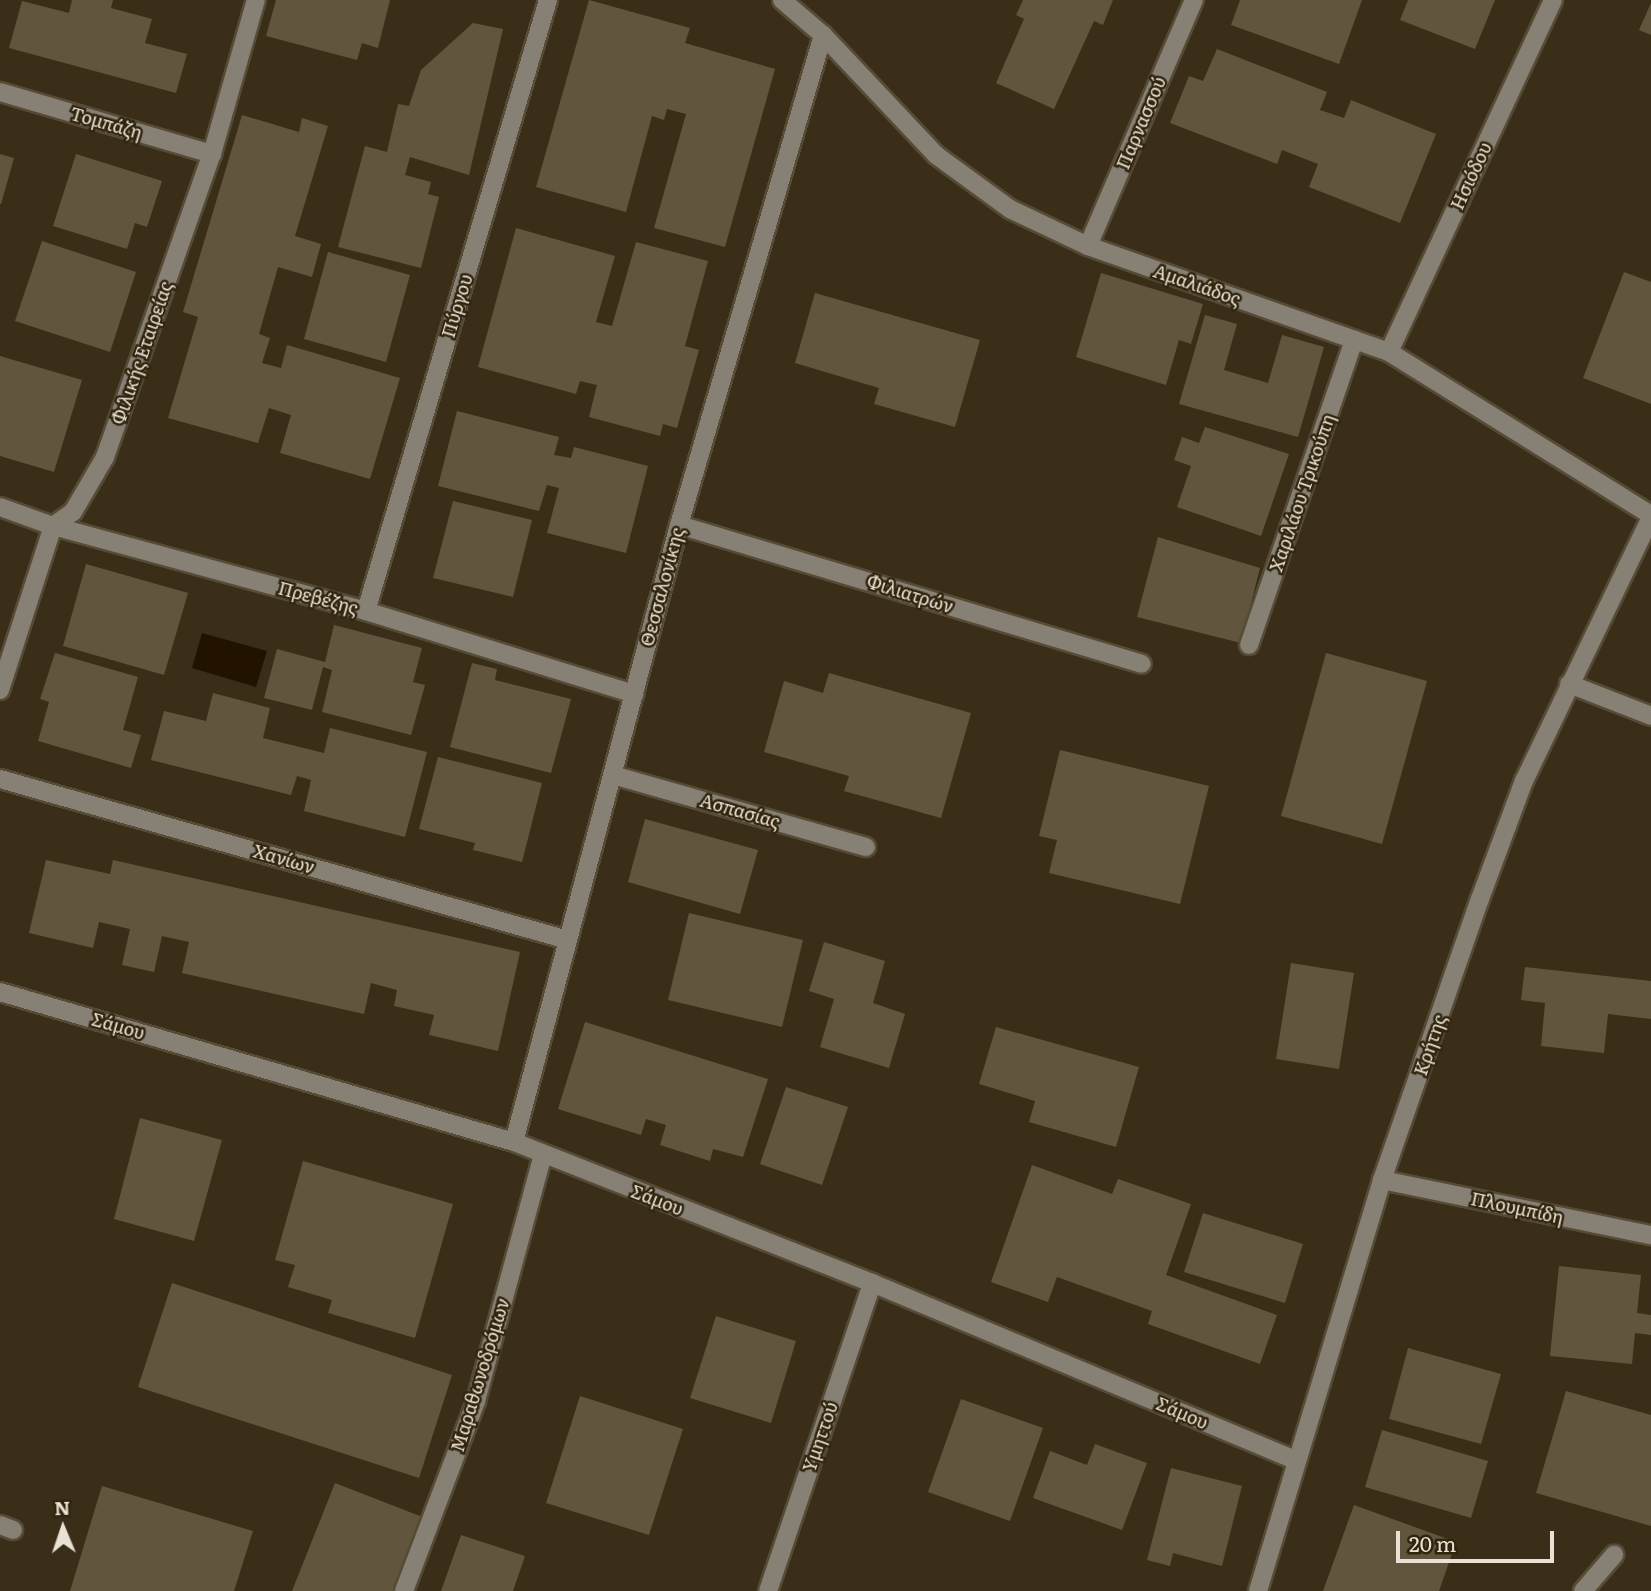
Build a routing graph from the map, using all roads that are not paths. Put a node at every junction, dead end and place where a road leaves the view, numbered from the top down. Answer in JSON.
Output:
{"nodes":[{"id":1,"x":256,"y":0,"type":"edge"},
{"id":2,"x":548,"y":0,"type":"edge"},
{"id":3,"x":782,"y":0,"type":"edge"},
{"id":4,"x":1194,"y":0,"type":"edge"},
{"id":5,"x":1553,"y":0,"type":"edge"},
{"id":6,"x":823,"y":36,"type":"junction"},
{"id":7,"x":0,"y":92,"type":"edge"},
{"id":8,"x":212,"y":154,"type":"junction"},
{"id":9,"x":1088,"y":246,"type":"junction"},
{"id":10,"x":1354,"y":340,"type":"junction"},
{"id":11,"x":1389,"y":352,"type":"junction"},
{"id":12,"x":0,"y":507,"type":"edge"},
{"id":13,"x":1651,"y":516,"type":"edge"},
{"id":14,"x":679,"y":525,"type":"junction"},
{"id":15,"x":53,"y":526,"type":"junction"},
{"id":16,"x":366,"y":611,"type":"junction"},
{"id":17,"x":1249,"y":645,"type":"dead end"},
{"id":18,"x":1142,"y":663,"type":"dead end"},
{"id":19,"x":1569,"y":684,"type":"junction"},
{"id":20,"x":0,"y":690,"type":"edge"},
{"id":21,"x":634,"y":694,"type":"junction"},
{"id":22,"x":1651,"y":716,"type":"edge"},
{"id":23,"x":614,"y":775,"type":"junction"},
{"id":24,"x":0,"y":779,"type":"edge"},
{"id":25,"x":866,"y":847,"type":"dead end"},
{"id":26,"x":568,"y":940,"type":"junction"},
{"id":27,"x":0,"y":992,"type":"edge"},
{"id":28,"x":514,"y":1142,"type":"junction"},
{"id":29,"x":543,"y":1155,"type":"junction"},
{"id":30,"x":1382,"y":1180,"type":"junction"},
{"id":31,"x":1651,"y":1235,"type":"edge"},
{"id":32,"x":872,"y":1283,"type":"junction"},
{"id":33,"x":1296,"y":1460,"type":"junction"},
{"id":34,"x":1614,"y":1555,"type":"dead end"},
{"id":35,"x":404,"y":1591,"type":"edge"},
{"id":36,"x":768,"y":1591,"type":"edge"},
{"id":37,"x":1258,"y":1591,"type":"edge"},
{"id":38,"x":1583,"y":1591,"type":"edge"}],
"edges":[{"from":1,"to":8,"type":"street","name":"Φιλικής Εταιρείας"},
{"from":2,"to":16,"type":"street","name":"Πύργου"},
{"from":3,"to":6,"type":"street","name":"Αμαλιάδος"},
{"from":4,"to":9,"type":"street","name":"Παρνασσού"},
{"from":5,"to":11,"type":"street","name":"Ησιόδου"},
{"from":6,"to":9,"type":"street","name":"Αμαλιάδος"},
{"from":6,"to":14,"type":"street","name":"Θεσσαλονίκης"},
{"from":7,"to":8,"type":"street","name":"Τομπάζη"},
{"from":8,"to":15,"type":"street","name":"Φιλικής Εταιρείας"},
{"from":9,"to":10,"type":"street","name":"Αμαλιάδος"},
{"from":10,"to":11,"type":"street","name":"Αμαλιάδος"},
{"from":10,"to":17,"type":"street","name":"Χαριλάου Τρικούπη"},
{"from":11,"to":13,"type":"street","name":"Αμαλιάδος"},
{"from":12,"to":15,"type":"street","name":"Πρεβέζης"},
{"from":13,"to":19,"type":"street","name":"Κρήτης"},
{"from":14,"to":18,"type":"street","name":"Φιλιατρών"},
{"from":14,"to":21,"type":"street","name":"Θεσσαλονίκης"},
{"from":15,"to":16,"type":"street","name":"Πρεβέζης"},
{"from":15,"to":20,"type":"street","name":"Φιλικής Εταιρείας"},
{"from":16,"to":21,"type":"street","name":"Πρεβέζης"},
{"from":19,"to":22,"type":"street"},
{"from":19,"to":30,"type":"street","name":"Κρήτης"},
{"from":21,"to":23,"type":"street","name":"Θεσσαλονίκης"},
{"from":23,"to":25,"type":"street","name":"Ασπασίας"},
{"from":23,"to":26,"type":"street","name":"Θεσσαλονίκης"},
{"from":24,"to":26,"type":"street","name":"Χανίων"},
{"from":26,"to":28,"type":"street","name":"Θεσσαλονίκης"},
{"from":27,"to":28,"type":"street","name":"Σάμου"},
{"from":28,"to":29,"type":"street","name":"Σάμου"},
{"from":29,"to":32,"type":"street","name":"Σάμου"},
{"from":29,"to":35,"type":"street","name":"Μαραθωνοδρόμων"},
{"from":30,"to":31,"type":"street","name":"Πλουμπίδη"},
{"from":30,"to":33,"type":"street","name":"Κρήτης"},
{"from":32,"to":33,"type":"street","name":"Σάμου"},
{"from":32,"to":36,"type":"street","name":"Υμηττού"},
{"from":33,"to":37,"type":"street","name":"Κρήτης"},
{"from":34,"to":38,"type":"street"}]}
